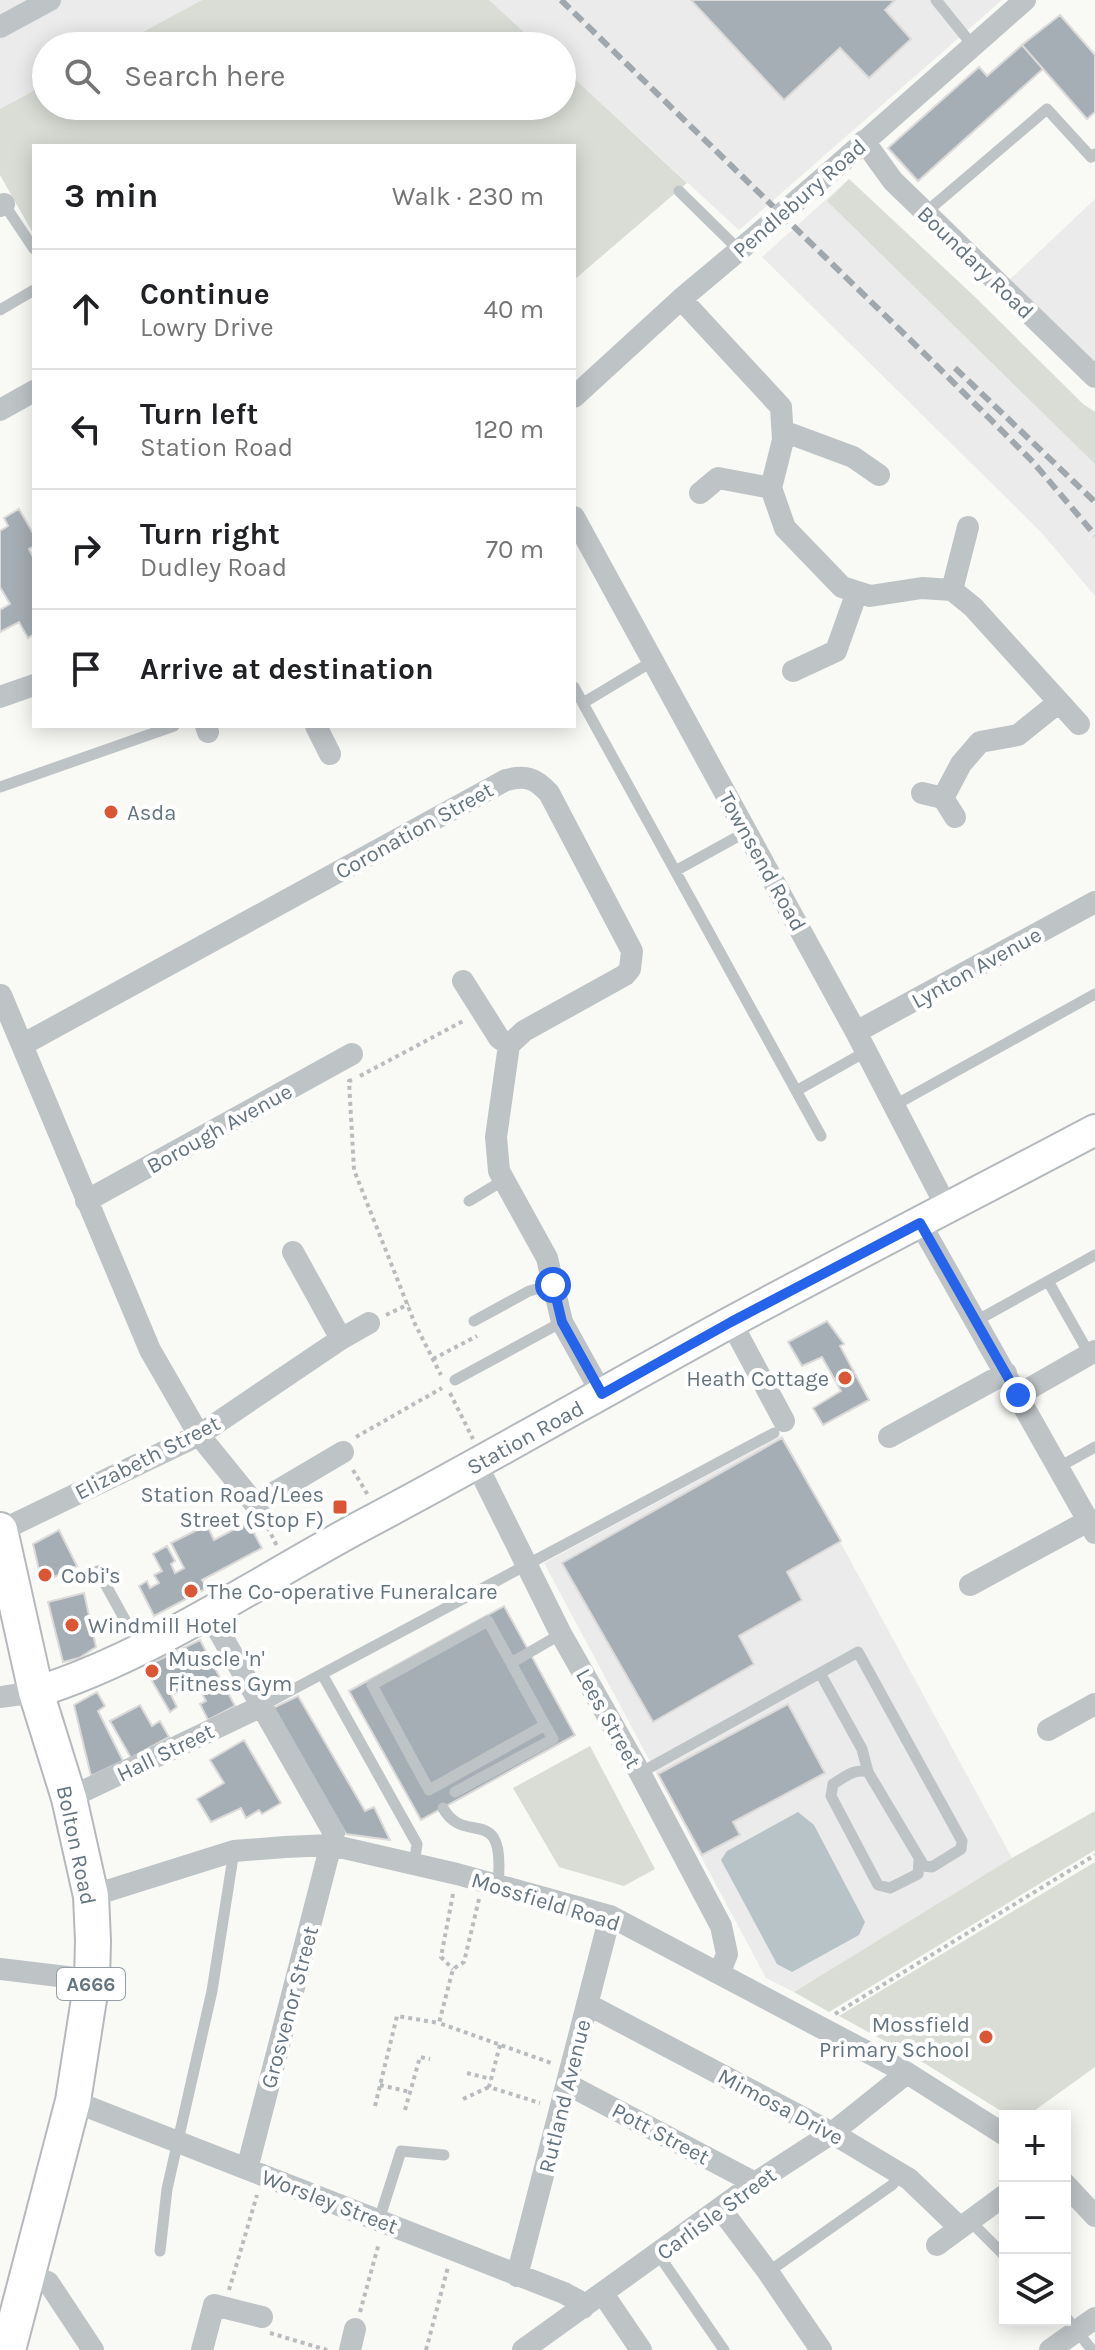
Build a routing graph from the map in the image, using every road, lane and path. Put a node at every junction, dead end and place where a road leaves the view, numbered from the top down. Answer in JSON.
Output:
{"nodes":[{"id":1,"x":50,"y":0,"type":"edge"},
{"id":2,"x":936,"y":0,"type":"edge"},
{"id":3,"x":1025,"y":0,"type":"edge"},
{"id":4,"x":0,"y":27,"type":"edge"},
{"id":5,"x":973,"y":46,"type":"junction"},
{"id":6,"x":864,"y":141,"type":"junction"},
{"id":7,"x":1095,"y":154,"type":"edge"},
{"id":8,"x":679,"y":191,"type":"dead end"},
{"id":9,"x":2,"y":205,"type":"edge"},
{"id":10,"x":925,"y":213,"type":"junction"},
{"id":11,"x":32,"y":246,"type":"edge"},
{"id":12,"x":744,"y":246,"type":"junction"},
{"id":13,"x":32,"y":291,"type":"edge"},
{"id":14,"x":681,"y":299,"type":"junction"},
{"id":15,"x":0,"y":310,"type":"edge"},
{"id":16,"x":1095,"y":377,"type":"edge"},
{"id":17,"x":32,"y":392,"type":"edge"},
{"id":18,"x":576,"y":395,"type":"edge"},
{"id":19,"x":0,"y":410,"type":"edge"},
{"id":20,"x":783,"y":431,"type":"junction"},
{"id":21,"x":879,"y":475,"type":"dead end"},
{"id":22,"x":771,"y":488,"type":"junction"},
{"id":23,"x":700,"y":493,"type":"dead end"},
{"id":24,"x":576,"y":521,"type":"edge"},
{"id":25,"x":968,"y":527,"type":"dead end"},
{"id":26,"x":952,"y":590,"type":"junction"},
{"id":27,"x":857,"y":592,"type":"junction"},
{"id":28,"x":653,"y":661,"type":"junction"},
{"id":29,"x":793,"y":671,"type":"dead end"},
{"id":30,"x":32,"y":686,"type":"edge"},
{"id":31,"x":576,"y":691,"type":"edge"},
{"id":32,"x":0,"y":697,"type":"edge"},
{"id":33,"x":1059,"y":702,"type":"junction"},
{"id":34,"x":583,"y":703,"type":"junction"},
{"id":35,"x":1079,"y":724,"type":"dead end"},
{"id":36,"x":168,"y":728,"type":"edge"},
{"id":37,"x":317,"y":728,"type":"edge"},
{"id":38,"x":330,"y":754,"type":"dead end"},
{"id":39,"x":0,"y":787,"type":"edge"},
{"id":40,"x":955,"y":817,"type":"dead end"},
{"id":41,"x":746,"y":832,"type":"junction"},
{"id":42,"x":677,"y":870,"type":"junction"},
{"id":43,"x":1095,"y":902,"type":"edge"},
{"id":44,"x":463,"y":981,"type":"dead end"},
{"id":45,"x":1095,"y":994,"type":"edge"},
{"id":46,"x":1,"y":995,"type":"edge"},
{"id":47,"x":482,"y":1011,"type":"junction"},
{"id":48,"x":861,"y":1042,"type":"junction"},
{"id":49,"x":22,"y":1045,"type":"junction"},
{"id":50,"x":509,"y":1045,"type":"junction"},
{"id":51,"x":352,"y":1054,"type":"dead end"},
{"id":52,"x":796,"y":1091,"type":"junction"},
{"id":53,"x":895,"y":1105,"type":"junction"},
{"id":54,"x":1095,"y":1130,"type":"edge"},
{"id":55,"x":821,"y":1136,"type":"dead end"},
{"id":56,"x":504,"y":1180,"type":"junction"},
{"id":57,"x":86,"y":1201,"type":"junction"},
{"id":58,"x":469,"y":1201,"type":"dead end"},
{"id":59,"x":947,"y":1208,"type":"junction"},
{"id":60,"x":920,"y":1223,"type":"junction"},
{"id":61,"x":293,"y":1252,"type":"dead end"},
{"id":62,"x":1095,"y":1255,"type":"edge"},
{"id":63,"x":1048,"y":1281,"type":"junction"},
{"id":64,"x":553,"y":1285,"type":"junction"},
{"id":65,"x":474,"y":1321,"type":"dead end"},
{"id":66,"x":976,"y":1321,"type":"junction"},
{"id":67,"x":562,"y":1322,"type":"junction"},
{"id":68,"x":731,"y":1322,"type":"junction"},
{"id":69,"x":369,"y":1323,"type":"dead end"},
{"id":70,"x":341,"y":1339,"type":"junction"},
{"id":71,"x":1093,"y":1356,"type":"edge"},
{"id":72,"x":1006,"y":1373,"type":"junction"},
{"id":73,"x":451,"y":1383,"type":"junction"},
{"id":74,"x":602,"y":1394,"type":"junction"},
{"id":75,"x":1018,"y":1395,"type":"junction"},
{"id":76,"x":779,"y":1427,"type":"joint"},
{"id":77,"x":468,"y":1428,"type":"dead end"},
{"id":78,"x":199,"y":1435,"type":"junction"},
{"id":79,"x":889,"y":1437,"type":"dead end"},
{"id":80,"x":1095,"y":1447,"type":"edge"},
{"id":81,"x":343,"y":1452,"type":"junction"},
{"id":82,"x":477,"y":1465,"type":"junction"},
{"id":83,"x":1059,"y":1467,"type":"junction"},
{"id":84,"x":255,"y":1504,"type":"junction"},
{"id":85,"x":381,"y":1516,"type":"junction"},
{"id":86,"x":1092,"y":1527,"type":"edge"},
{"id":87,"x":0,"y":1531,"type":"edge"},
{"id":88,"x":288,"y":1565,"type":"junction"},
{"id":89,"x":527,"y":1565,"type":"junction"},
{"id":90,"x":84,"y":1577,"type":"dead end"},
{"id":91,"x":970,"y":1585,"type":"dead end"},
{"id":92,"x":208,"y":1612,"type":"junction"},
{"id":93,"x":561,"y":1634,"type":"junction"},
{"id":94,"x":140,"y":1647,"type":"junction"},
{"id":95,"x":511,"y":1663,"type":"junction"},
{"id":96,"x":820,"y":1673,"type":"junction"},
{"id":97,"x":322,"y":1674,"type":"junction"},
{"id":98,"x":36,"y":1692,"type":"junction"},
{"id":99,"x":0,"y":1697,"type":"edge"},
{"id":100,"x":1095,"y":1704,"type":"edge"},
{"id":101,"x":260,"y":1707,"type":"junction"},
{"id":102,"x":545,"y":1725,"type":"junction"},
{"id":103,"x":1048,"y":1730,"type":"dead end"},
{"id":104,"x":868,"y":1772,"type":"junction"},
{"id":105,"x":640,"y":1773,"type":"junction"},
{"id":106,"x":455,"y":1792,"type":"dead end"},
{"id":107,"x":69,"y":1798,"type":"junction"},
{"id":108,"x":443,"y":1808,"type":"dead end"},
{"id":109,"x":331,"y":1845,"type":"junction"},
{"id":110,"x":234,"y":1851,"type":"junction"},
{"id":111,"x":1095,"y":1855,"type":"edge"},
{"id":112,"x":919,"y":1861,"type":"junction"},
{"id":113,"x":414,"y":1864,"type":"junction"},
{"id":114,"x":457,"y":1874,"type":"junction"},
{"id":115,"x":491,"y":1883,"type":"junction"},
{"id":116,"x":91,"y":1896,"type":"junction"},
{"id":117,"x":610,"y":1916,"type":"junction"},
{"id":118,"x":0,"y":1969,"type":"edge"},
{"id":119,"x":453,"y":1969,"type":"junction"},
{"id":120,"x":720,"y":1972,"type":"junction"},
{"id":121,"x":92,"y":1980,"type":"junction"},
{"id":122,"x":587,"y":2004,"type":"junction"},
{"id":123,"x":439,"y":2023,"type":"junction"},
{"id":124,"x":824,"y":2028,"type":"junction"},
{"id":125,"x":500,"y":2045,"type":"junction"},
{"id":126,"x":430,"y":2059,"type":"dead end"},
{"id":127,"x":467,"y":2073,"type":"dead end"},
{"id":128,"x":907,"y":2073,"type":"junction"},
{"id":129,"x":569,"y":2077,"type":"junction"},
{"id":130,"x":491,"y":2079,"type":"junction"},
{"id":131,"x":380,"y":2085,"type":"junction"},
{"id":132,"x":489,"y":2087,"type":"junction"},
{"id":133,"x":410,"y":2092,"type":"junction"},
{"id":134,"x":463,"y":2099,"type":"dead end"},
{"id":135,"x":73,"y":2101,"type":"junction"},
{"id":136,"x":375,"y":2106,"type":"dead end"},
{"id":137,"x":405,"y":2110,"type":"dead end"},
{"id":138,"x":561,"y":2110,"type":"junction"},
{"id":139,"x":999,"y":2131,"type":"edge"},
{"id":140,"x":832,"y":2133,"type":"junction"},
{"id":141,"x":177,"y":2142,"type":"junction"},
{"id":142,"x":444,"y":2155,"type":"dead end"},
{"id":143,"x":255,"y":2172,"type":"junction"},
{"id":144,"x":901,"y":2174,"type":"junction"},
{"id":145,"x":755,"y":2183,"type":"junction"},
{"id":146,"x":1071,"y":2190,"type":"edge"},
{"id":147,"x":999,"y":2200,"type":"edge"},
{"id":148,"x":720,"y":2208,"type":"junction"},
{"id":149,"x":1095,"y":2216,"type":"edge"},
{"id":150,"x":381,"y":2221,"type":"junction"},
{"id":151,"x":965,"y":2225,"type":"junction"},
{"id":152,"x":937,"y":2245,"type":"dead end"},
{"id":153,"x":453,"y":2249,"type":"junction"},
{"id":154,"x":160,"y":2251,"type":"dead end"},
{"id":155,"x":658,"y":2254,"type":"junction"},
{"id":156,"x":1002,"y":2254,"type":"edge"},
{"id":157,"x":768,"y":2272,"type":"junction"},
{"id":158,"x":26,"y":2276,"type":"junction"},
{"id":159,"x":517,"y":2276,"type":"junction"},
{"id":160,"x":603,"y":2294,"type":"junction"},
{"id":161,"x":224,"y":2308,"type":"junction"},
{"id":162,"x":583,"y":2308,"type":"junction"},
{"id":163,"x":262,"y":2317,"type":"joint"},
{"id":164,"x":1079,"y":2321,"type":"edge"},
{"id":165,"x":353,"y":2340,"type":"edge"},
{"id":166,"x":8,"y":2350,"type":"edge"},
{"id":167,"x":93,"y":2350,"type":"edge"},
{"id":168,"x":202,"y":2350,"type":"edge"},
{"id":169,"x":327,"y":2350,"type":"edge"},
{"id":170,"x":426,"y":2350,"type":"edge"},
{"id":171,"x":523,"y":2350,"type":"edge"},
{"id":172,"x":641,"y":2350,"type":"edge"},
{"id":173,"x":724,"y":2350,"type":"edge"},
{"id":174,"x":821,"y":2350,"type":"edge"},
{"id":175,"x":1050,"y":2350,"type":"edge"},
{"id":176,"x":1092,"y":2350,"type":"edge"}],
"edges":[{"from":1,"to":4,"type":"street"},
{"from":2,"to":5,"type":"lane"},
{"from":3,"to":5,"type":"street","name":"Pendlebury Road"},
{"from":5,"to":6,"type":"street","name":"Pendlebury Road"},
{"from":6,"to":10,"type":"street","name":"Boundary Road"},
{"from":6,"to":12,"type":"street","name":"Pendlebury Road","bridge":true},
{"from":7,"to":10,"type":"lane"},
{"from":8,"to":12,"type":"lane"},
{"from":9,"to":11,"type":"lane"},
{"from":10,"to":16,"type":"street","name":"Boundary Road"},
{"from":12,"to":14,"type":"street","name":"Pendlebury Road"},
{"from":13,"to":15,"type":"lane"},
{"from":14,"to":18,"type":"street","name":"Pendlebury Road"},
{"from":14,"to":20,"type":"street"},
{"from":17,"to":19,"type":"street"},
{"from":20,"to":21,"type":"street"},
{"from":20,"to":22,"type":"street"},
{"from":22,"to":23,"type":"street"},
{"from":22,"to":27,"type":"street"},
{"from":24,"to":28,"type":"street","name":"Townsend Road"},
{"from":25,"to":26,"type":"street"},
{"from":26,"to":27,"type":"street"},
{"from":26,"to":33,"type":"street"},
{"from":27,"to":29,"type":"street"},
{"from":28,"to":34,"type":"lane"},
{"from":28,"to":41,"type":"street","name":"Townsend Road"},
{"from":30,"to":32,"type":"street"},
{"from":31,"to":34,"type":"lane"},
{"from":33,"to":35,"type":"street"},
{"from":33,"to":40,"type":"street"},
{"from":34,"to":42,"type":"lane"},
{"from":36,"to":39,"type":"lane"},
{"from":37,"to":38,"type":"street"},
{"from":41,"to":42,"type":"lane"},
{"from":41,"to":48,"type":"street","name":"Townsend Road"},
{"from":42,"to":52,"type":"lane"},
{"from":43,"to":48,"type":"street","name":"Lynton Avenue"},
{"from":44,"to":47,"type":"street"},
{"from":45,"to":53,"type":"lane"},
{"from":46,"to":49,"type":"street"},
{"from":47,"to":50,"type":"street"},
{"from":47,"to":73,"type":"path"},
{"from":48,"to":52,"type":"lane"},
{"from":48,"to":53,"type":"street","name":"Townsend Road"},
{"from":49,"to":50,"type":"street","name":"Coronation Street"},
{"from":49,"to":57,"type":"street"},
{"from":50,"to":56,"type":"street"},
{"from":51,"to":57,"type":"street","name":"Borough Avenue"},
{"from":52,"to":55,"type":"lane"},
{"from":53,"to":59,"type":"street","name":"Townsend Road"},
{"from":54,"to":59,"type":"main road","name":"Station Road"},
{"from":56,"to":58,"type":"lane"},
{"from":56,"to":64,"type":"street"},
{"from":57,"to":78,"type":"street"},
{"from":59,"to":60,"type":"main road","name":"Station Road"},
{"from":60,"to":66,"type":"street"},
{"from":60,"to":68,"type":"main road","name":"Station Road"},
{"from":61,"to":70,"type":"street"},
{"from":62,"to":63,"type":"lane"},
{"from":63,"to":66,"type":"lane"},
{"from":63,"to":71,"type":"lane"},
{"from":64,"to":65,"type":"lane"},
{"from":64,"to":67,"type":"street"},
{"from":66,"to":72,"type":"street"},
{"from":67,"to":73,"type":"lane"},
{"from":67,"to":74,"type":"street"},
{"from":68,"to":74,"type":"main road","name":"Station Road"},
{"from":68,"to":76,"type":"street"},
{"from":69,"to":70,"type":"street","name":"Elizabeth Street"},
{"from":70,"to":78,"type":"street","name":"Elizabeth Street"},
{"from":71,"to":75,"type":"street"},
{"from":72,"to":75,"type":"street"},
{"from":72,"to":79,"type":"street"},
{"from":73,"to":77,"type":"path"},
{"from":73,"to":81,"type":"path"},
{"from":74,"to":82,"type":"main road","name":"Station Road"},
{"from":75,"to":83,"type":"street"},
{"from":76,"to":89,"type":"lane"},
{"from":78,"to":84,"type":"street"},
{"from":78,"to":87,"type":"street","name":"Elizabeth Street"},
{"from":80,"to":83,"type":"lane"},
{"from":81,"to":84,"type":"street"},
{"from":81,"to":85,"type":"path"},
{"from":82,"to":85,"type":"main road","name":"Station Road"},
{"from":82,"to":89,"type":"street","name":"Lees Street"},
{"from":83,"to":86,"type":"street"},
{"from":84,"to":88,"type":"path"},
{"from":85,"to":88,"type":"main road","name":"Station Road"},
{"from":86,"to":91,"type":"street"},
{"from":87,"to":98,"type":"main road","name":"Bolton Road","number":"A666"},
{"from":88,"to":92,"type":"main road","name":"Station Road"},
{"from":89,"to":93,"type":"street","name":"Lees Street"},
{"from":89,"to":97,"type":"lane"},
{"from":90,"to":94,"type":"lane"},
{"from":92,"to":94,"type":"main road","name":"Station Road"},
{"from":92,"to":101,"type":"street"},
{"from":93,"to":95,"type":"lane"},
{"from":93,"to":105,"type":"street","name":"Lees Street"},
{"from":94,"to":98,"type":"main road","name":"Station Road"},
{"from":95,"to":102,"type":"lane"},
{"from":95,"to":102,"type":"lane"},
{"from":96,"to":104,"type":"lane"},
{"from":96,"to":105,"type":"lane"},
{"from":96,"to":112,"type":"lane"},
{"from":97,"to":101,"type":"lane"},
{"from":97,"to":113,"type":"lane"},
{"from":98,"to":99,"type":"street"},
{"from":98,"to":107,"type":"main road","name":"Bolton Road","number":"A666"},
{"from":100,"to":103,"type":"street"},
{"from":101,"to":107,"type":"street","name":"Hall Street"},
{"from":101,"to":109,"type":"street"},
{"from":102,"to":106,"type":"lane"},
{"from":104,"to":112,"type":"lane"},
{"from":104,"to":112,"type":"lane"},
{"from":105,"to":120,"type":"street","name":"Lees Street"},
{"from":107,"to":116,"type":"main road","name":"Bolton Road","number":"A666"},
{"from":108,"to":115,"type":"lane"},
{"from":109,"to":110,"type":"street","name":"Mossfield Road"},
{"from":109,"to":113,"type":"street","name":"Mossfield Road"},
{"from":109,"to":143,"type":"street","name":"Grosvenor Street"},
{"from":110,"to":116,"type":"street","name":"Mossfield Road"},
{"from":110,"to":141,"type":"lane"},
{"from":111,"to":124,"type":"path"},
{"from":113,"to":114,"type":"street","name":"Mossfield Road"},
{"from":114,"to":115,"type":"street","name":"Mossfield Road"},
{"from":114,"to":119,"type":"path"},
{"from":115,"to":117,"type":"street","name":"Mossfield Road"},
{"from":115,"to":119,"type":"path"},
{"from":116,"to":121,"type":"main road","name":"Bolton Road","number":"A666"},
{"from":117,"to":120,"type":"street","name":"Mossfield Road"},
{"from":117,"to":122,"type":"street","name":"Rutland Avenue"},
{"from":118,"to":121,"type":"street"},
{"from":119,"to":123,"type":"path"},
{"from":120,"to":124,"type":"street","name":"Mossfield Road"},
{"from":121,"to":135,"type":"main road","name":"Bolton Road","number":"A666"},
{"from":122,"to":129,"type":"street","name":"Rutland Avenue"},
{"from":122,"to":140,"type":"street","name":"Mimosa Drive"},
{"from":123,"to":125,"type":"path"},
{"from":123,"to":131,"type":"path"},
{"from":124,"to":128,"type":"street","name":"Mossfield Road"},
{"from":125,"to":129,"type":"path"},
{"from":125,"to":130,"type":"path"},
{"from":126,"to":133,"type":"path"},
{"from":127,"to":130,"type":"path"},
{"from":128,"to":139,"type":"street","name":"Mossfield Road"},
{"from":128,"to":140,"type":"street","name":"Carlisle Street"},
{"from":129,"to":138,"type":"street","name":"Rutland Avenue"},
{"from":129,"to":145,"type":"street","name":"Pott Street"},
{"from":130,"to":132,"type":"path"},
{"from":131,"to":133,"type":"path"},
{"from":131,"to":136,"type":"path"},
{"from":132,"to":134,"type":"path"},
{"from":132,"to":138,"type":"path"},
{"from":133,"to":137,"type":"path"},
{"from":135,"to":141,"type":"street","name":"Worsley Street"},
{"from":135,"to":158,"type":"main road","name":"Bolton Road","number":"A666"},
{"from":138,"to":159,"type":"street","name":"Rutland Avenue"},
{"from":140,"to":144,"type":"street","name":"Mimosa Drive"},
{"from":140,"to":145,"type":"street","name":"Carlisle Street"},
{"from":141,"to":143,"type":"street","name":"Worsley Street"},
{"from":141,"to":154,"type":"lane"},
{"from":142,"to":150,"type":"lane"},
{"from":143,"to":150,"type":"street","name":"Worsley Street"},
{"from":143,"to":161,"type":"path"},
{"from":144,"to":151,"type":"street","name":"Mimosa Drive"},
{"from":144,"to":157,"type":"lane"},
{"from":145,"to":148,"type":"street","name":"Carlisle Street"},
{"from":146,"to":149,"type":"street"},
{"from":147,"to":151,"type":"street"},
{"from":148,"to":155,"type":"street","name":"Carlisle Street"},
{"from":148,"to":157,"type":"street"},
{"from":150,"to":153,"type":"street","name":"Worsley Street"},
{"from":150,"to":165,"type":"path"},
{"from":151,"to":152,"type":"street"},
{"from":151,"to":156,"type":"lane"},
{"from":153,"to":159,"type":"street","name":"Worsley Street"},
{"from":153,"to":170,"type":"path"},
{"from":155,"to":160,"type":"street","name":"Carlisle Street"},
{"from":155,"to":173,"type":"lane"},
{"from":157,"to":174,"type":"street"},
{"from":158,"to":166,"type":"main road","name":"Bolton Road","number":"A666"},
{"from":158,"to":167,"type":"street"},
{"from":159,"to":162,"type":"street","name":"Worsley Street"},
{"from":160,"to":162,"type":"street","name":"Carlisle Street"},
{"from":160,"to":172,"type":"street"},
{"from":161,"to":163,"type":"street"},
{"from":161,"to":168,"type":"street"},
{"from":162,"to":171,"type":"street","name":"Carlisle Street"},
{"from":163,"to":169,"type":"path"},
{"from":164,"to":175,"type":"street"},
{"from":164,"to":176,"type":"lane"}]}
